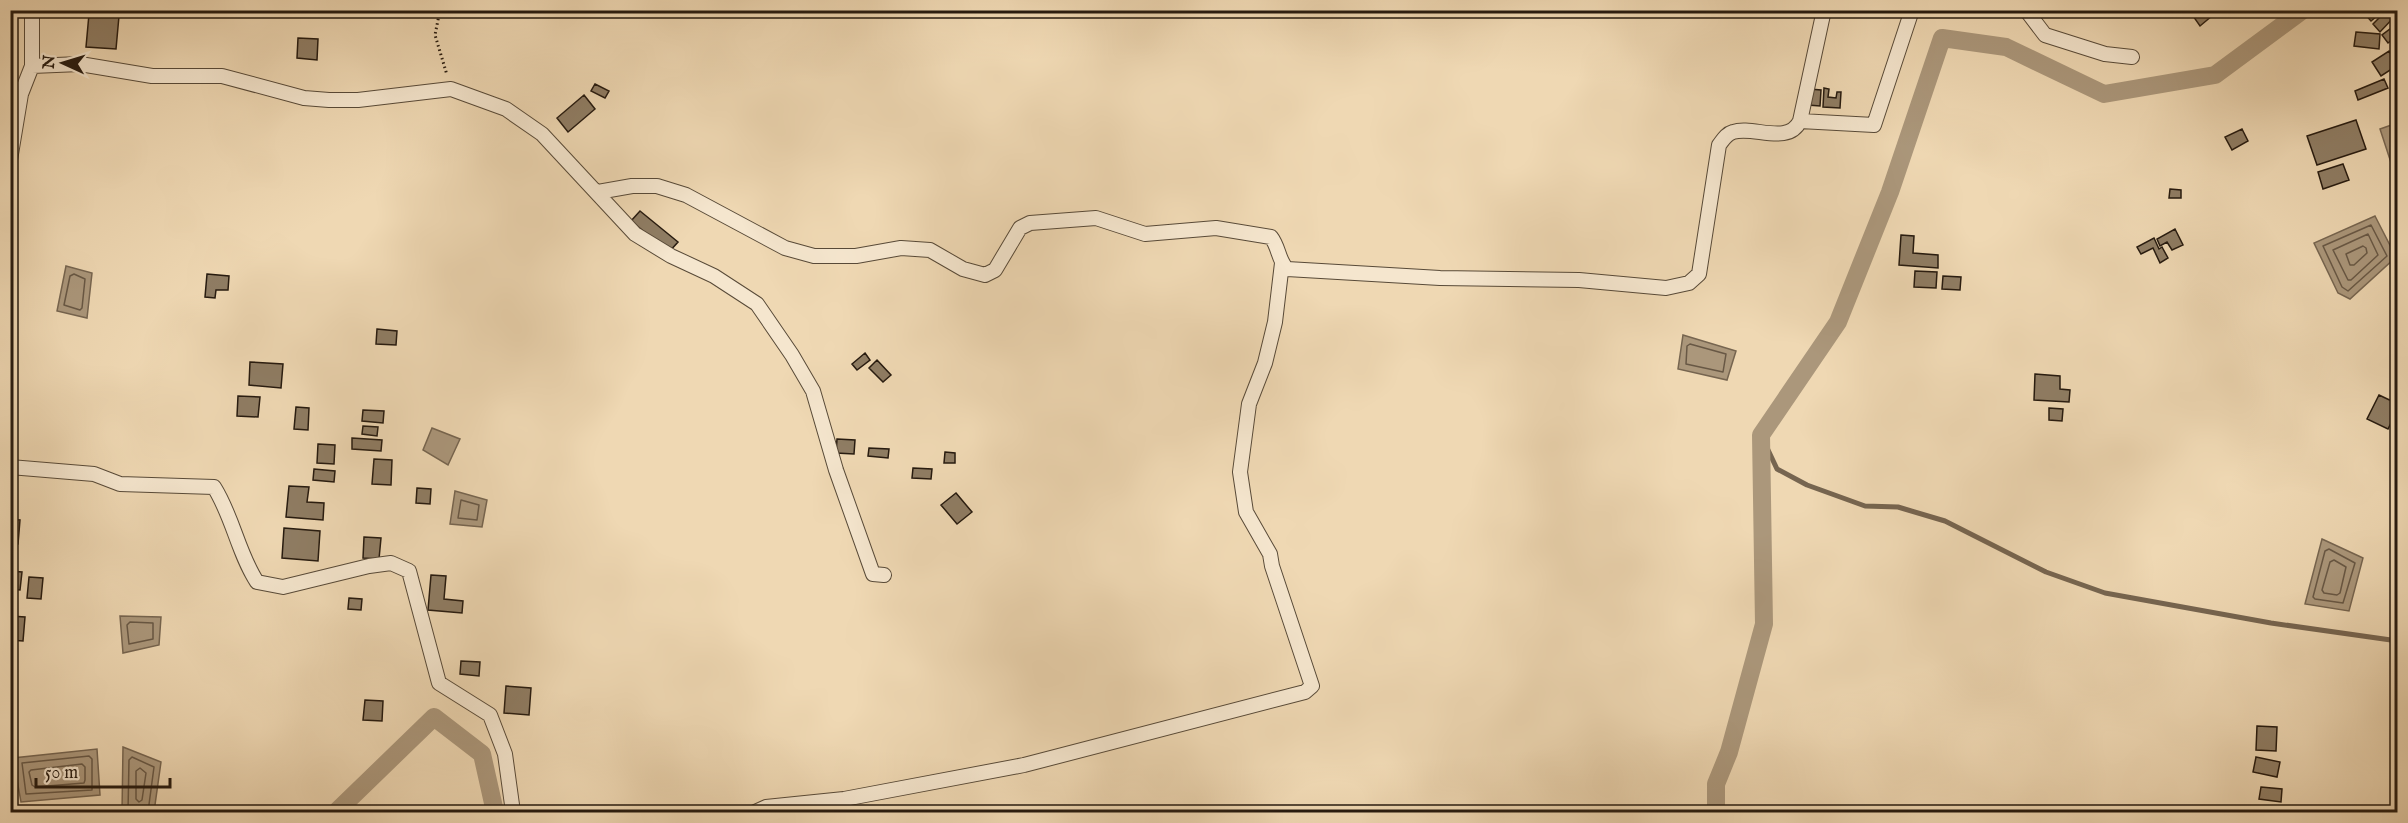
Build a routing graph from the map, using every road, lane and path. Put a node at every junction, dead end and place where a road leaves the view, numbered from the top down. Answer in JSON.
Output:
{"nodes":[{"id":1,"x":32,"y":10,"type":"edge"},
{"id":2,"x":441,"y":10,"type":"edge"},
{"id":3,"x":1824,"y":10,"type":"edge"},
{"id":4,"x":1912,"y":10,"type":"edge"},
{"id":5,"x":2026,"y":10,"type":"edge"},
{"id":6,"x":2132,"y":57,"type":"dead end"},
{"id":7,"x":32,"y":66,"type":"junction"},
{"id":8,"x":451,"y":89,"type":"junction"},
{"id":9,"x":1800,"y":121,"type":"junction"},
{"id":10,"x":10,"y":160,"type":"edge"},
{"id":11,"x":598,"y":192,"type":"junction"},
{"id":12,"x":1282,"y":263,"type":"junction"},
{"id":13,"x":10,"y":467,"type":"edge"},
{"id":14,"x":884,"y":575,"type":"dead end"},
{"id":15,"x":513,"y":813,"type":"edge"},
{"id":16,"x":755,"y":813,"type":"edge"}],
"edges":[{"from":1,"to":7,"type":"street"},
{"from":2,"to":8,"type":"path"},
{"from":3,"to":9,"type":"street"},
{"from":4,"to":9,"type":"street"},
{"from":5,"to":6,"type":"street"},
{"from":7,"to":8,"type":"street"},
{"from":7,"to":10,"type":"street"},
{"from":8,"to":11,"type":"street"},
{"from":9,"to":12,"type":"street"},
{"from":11,"to":12,"type":"street"},
{"from":11,"to":14,"type":"street"},
{"from":12,"to":16,"type":"street"},
{"from":13,"to":15,"type":"street"}]}
